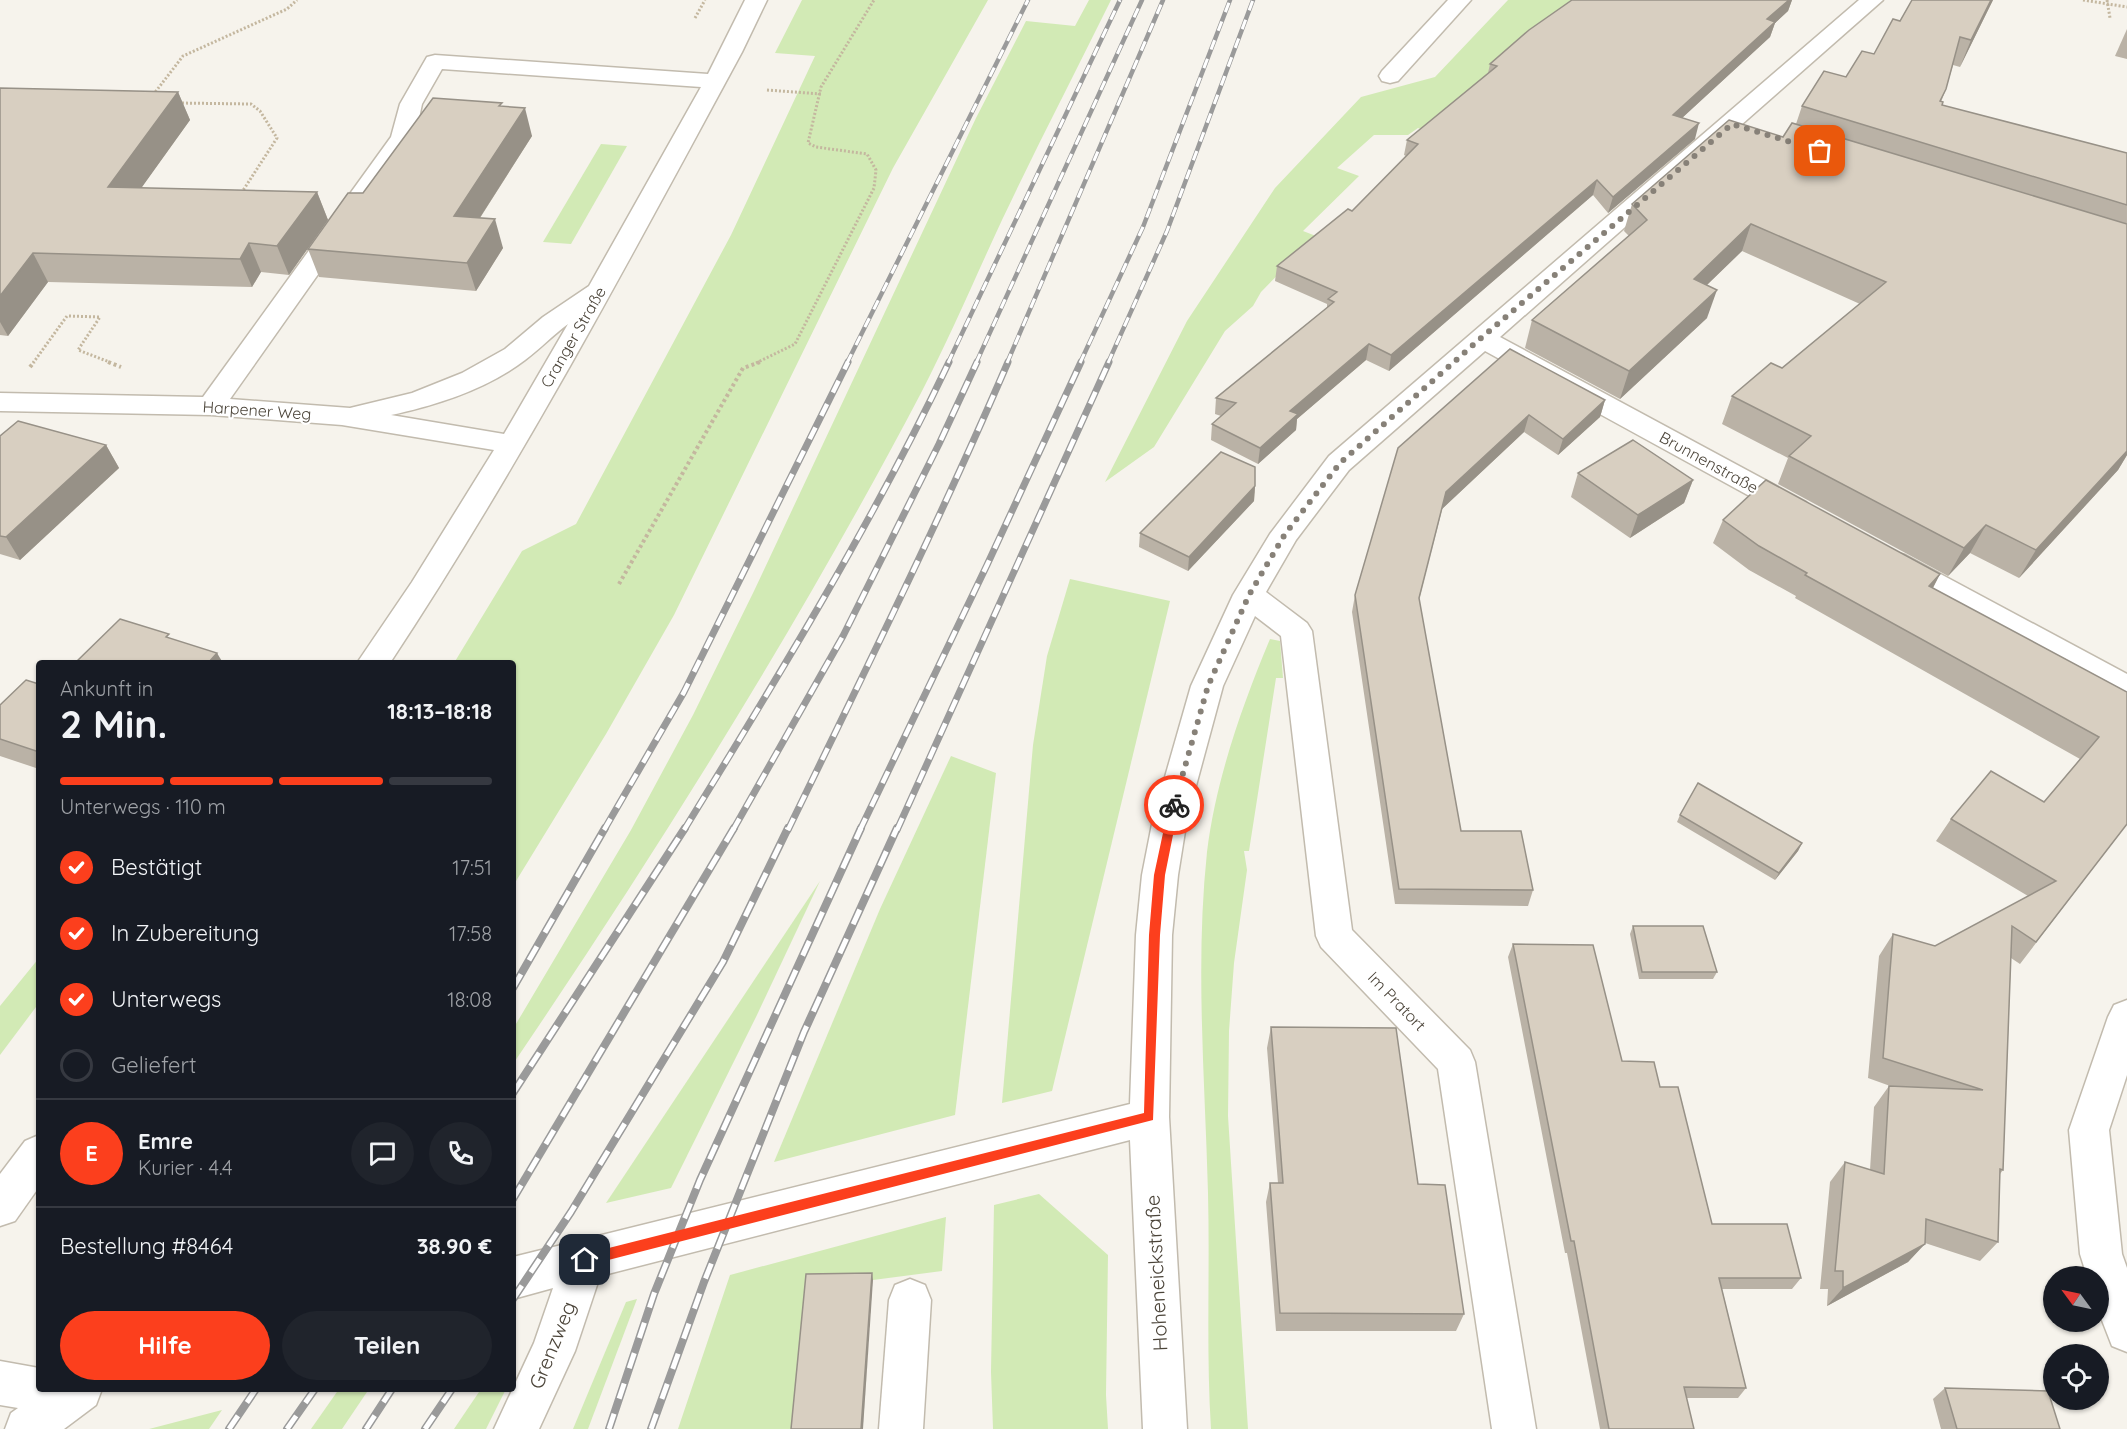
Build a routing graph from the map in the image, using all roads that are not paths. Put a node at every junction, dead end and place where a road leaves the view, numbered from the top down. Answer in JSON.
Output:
{"nodes":[{"id":1,"x":756,"y":0,"type":"edge"},
{"id":2,"x":1460,"y":0,"type":"edge"},
{"id":3,"x":1872,"y":0,"type":"edge"},
{"id":4,"x":1390,"y":76,"type":"dead end"},
{"id":5,"x":715,"y":81,"type":"junction"},
{"id":6,"x":601,"y":288,"type":"junction"},
{"id":7,"x":1481,"y":338,"type":"junction"},
{"id":8,"x":0,"y":402,"type":"edge"},
{"id":9,"x":211,"y":406,"type":"junction"},
{"id":10,"x":342,"y":416,"type":"junction"},
{"id":11,"x":511,"y":444,"type":"junction"},
{"id":12,"x":1825,"y":525,"type":"edge"},
{"id":13,"x":1866,"y":548,"type":"edge"},
{"id":14,"x":1249,"y":595,"type":"junction"},
{"id":15,"x":375,"y":660,"type":"edge"},
{"id":16,"x":2127,"y":689,"type":"edge"},
{"id":17,"x":2127,"y":1017,"type":"edge"},
{"id":18,"x":1149,"y":1117,"type":"junction"},
{"id":19,"x":36,"y":1158,"type":"edge"},
{"id":20,"x":0,"y":1208,"type":"edge"},
{"id":21,"x":585,"y":1260,"type":"junction"},
{"id":22,"x":516,"y":1277,"type":"edge"},
{"id":23,"x":910,"y":1300,"type":"dead end"},
{"id":24,"x":2127,"y":1331,"type":"edge"},
{"id":25,"x":0,"y":1383,"type":"edge"},
{"id":26,"x":36,"y":1389,"type":"edge"},
{"id":27,"x":76,"y":1392,"type":"edge"},
{"id":28,"x":27,"y":1429,"type":"edge"},
{"id":29,"x":516,"y":1429,"type":"edge"},
{"id":30,"x":901,"y":1429,"type":"edge"},
{"id":31,"x":1165,"y":1429,"type":"edge"},
{"id":32,"x":1514,"y":1429,"type":"edge"}],
"edges":[{"from":1,"to":5,"type":"street","name":"Cranger Straße"},
{"from":2,"to":4,"type":"street"},
{"from":3,"to":7,"type":"street","name":"Hoheneickstraße"},
{"from":5,"to":6,"type":"street","name":"Cranger Straße"},
{"from":5,"to":9,"type":"street"},
{"from":6,"to":10,"type":"street"},
{"from":6,"to":11,"type":"street","name":"Cranger Straße"},
{"from":7,"to":12,"type":"street","name":"Brunnenstraße"},
{"from":7,"to":14,"type":"street","name":"Hoheneickstraße"},
{"from":8,"to":9,"type":"street","name":"Harpener Weg"},
{"from":9,"to":10,"type":"street","name":"Harpener Weg"},
{"from":10,"to":11,"type":"street","name":"Harpener Weg"},
{"from":11,"to":15,"type":"street","name":"Cranger Straße"},
{"from":13,"to":16,"type":"street"},
{"from":14,"to":18,"type":"street","name":"Hoheneickstraße"},
{"from":14,"to":32,"type":"street","name":"Im Pratort"},
{"from":17,"to":24,"type":"street"},
{"from":18,"to":21,"type":"street"},
{"from":18,"to":31,"type":"street","name":"Hoheneickstraße"},
{"from":19,"to":20,"type":"street"},
{"from":21,"to":22,"type":"street"},
{"from":21,"to":29,"type":"street","name":"Grenzweg"},
{"from":23,"to":30,"type":"street"},
{"from":25,"to":26,"type":"street"},
{"from":27,"to":28,"type":"street"}]}
